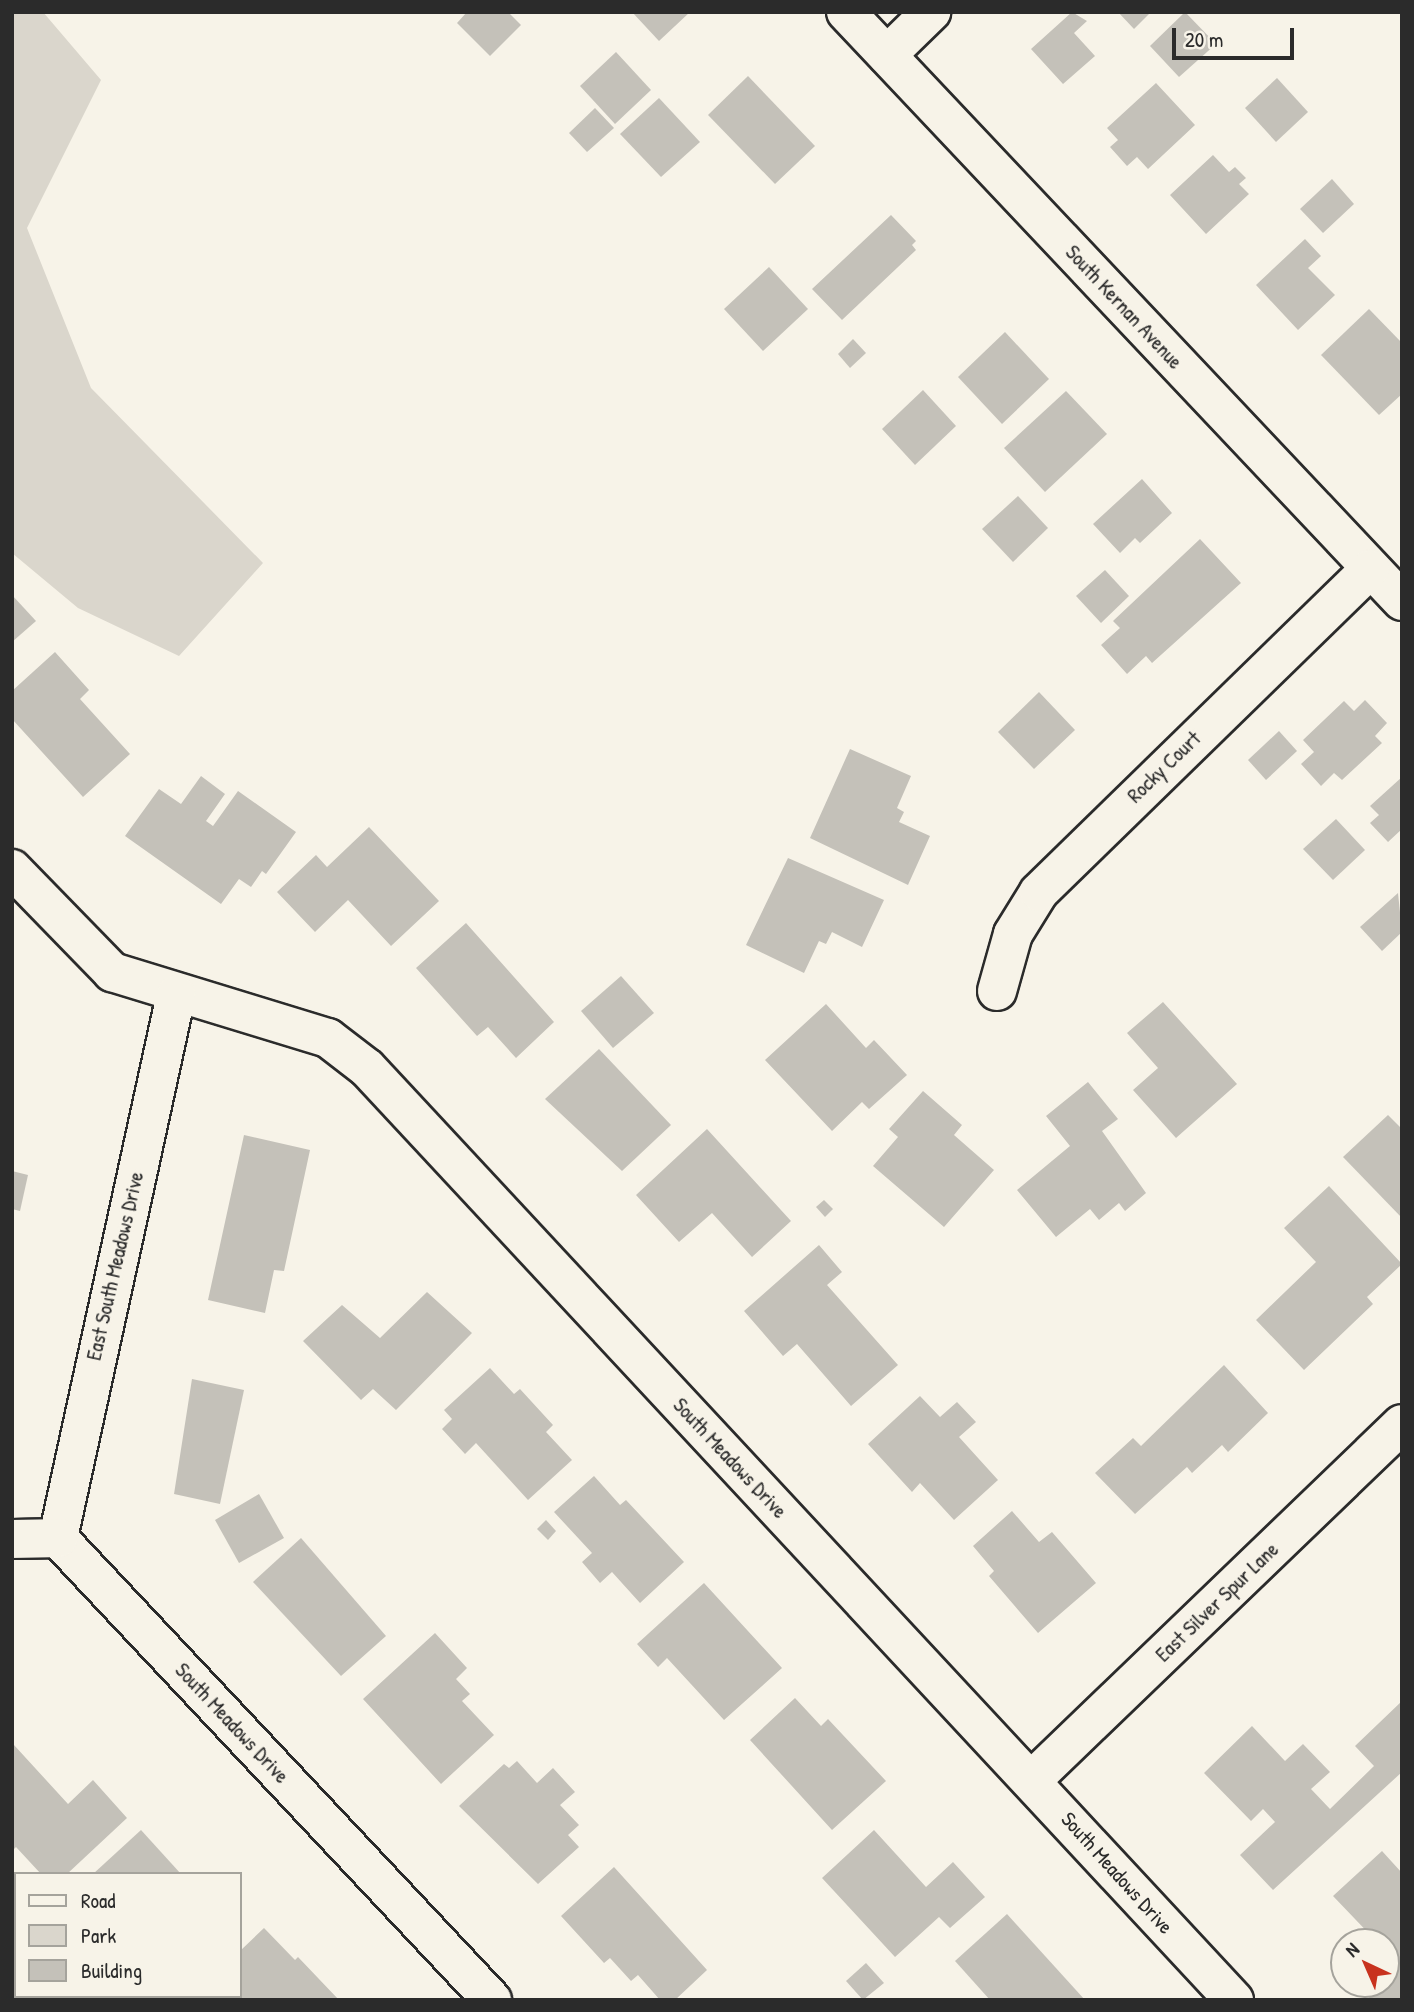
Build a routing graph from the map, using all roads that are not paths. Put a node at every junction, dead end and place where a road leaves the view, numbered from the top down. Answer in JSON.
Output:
{"nodes":[{"id":1,"x":846,"y":12,"type":"edge"},
{"id":2,"x":931,"y":12,"type":"edge"},
{"id":3,"x":887,"y":55,"type":"junction"},
{"id":4,"x":1370,"y":569,"type":"junction"},
{"id":5,"x":1402,"y":601,"type":"edge"},
{"id":6,"x":12,"y":869,"type":"edge"},
{"id":7,"x":997,"y":991,"type":"dead end"},
{"id":8,"x":176,"y":995,"type":"junction"},
{"id":9,"x":1402,"y":1424,"type":"edge"},
{"id":10,"x":58,"y":1538,"type":"junction"},
{"id":11,"x":12,"y":1539,"type":"edge"},
{"id":12,"x":1032,"y":1780,"type":"junction"},
{"id":13,"x":492,"y":2000,"type":"edge"},
{"id":14,"x":1234,"y":2000,"type":"edge"}],
"edges":[{"from":1,"to":3,"type":"street","name":"South Kernan Avenue"},
{"from":2,"to":3,"type":"street"},
{"from":3,"to":4,"type":"street","name":"South Kernan Avenue"},
{"from":4,"to":5,"type":"street","name":"South Kernan Avenue"},
{"from":4,"to":7,"type":"street","name":"Rocky Court"},
{"from":6,"to":8,"type":"street","name":"South Meadows Drive"},
{"from":8,"to":10,"type":"street","name":"East South Meadows Drive"},
{"from":8,"to":12,"type":"street","name":"South Meadows Drive"},
{"from":9,"to":12,"type":"street","name":"East Silver Spur Lane"},
{"from":10,"to":11,"type":"street"},
{"from":10,"to":13,"type":"street","name":"South Meadows Drive"},
{"from":12,"to":14,"type":"street","name":"South Meadows Drive"}]}
